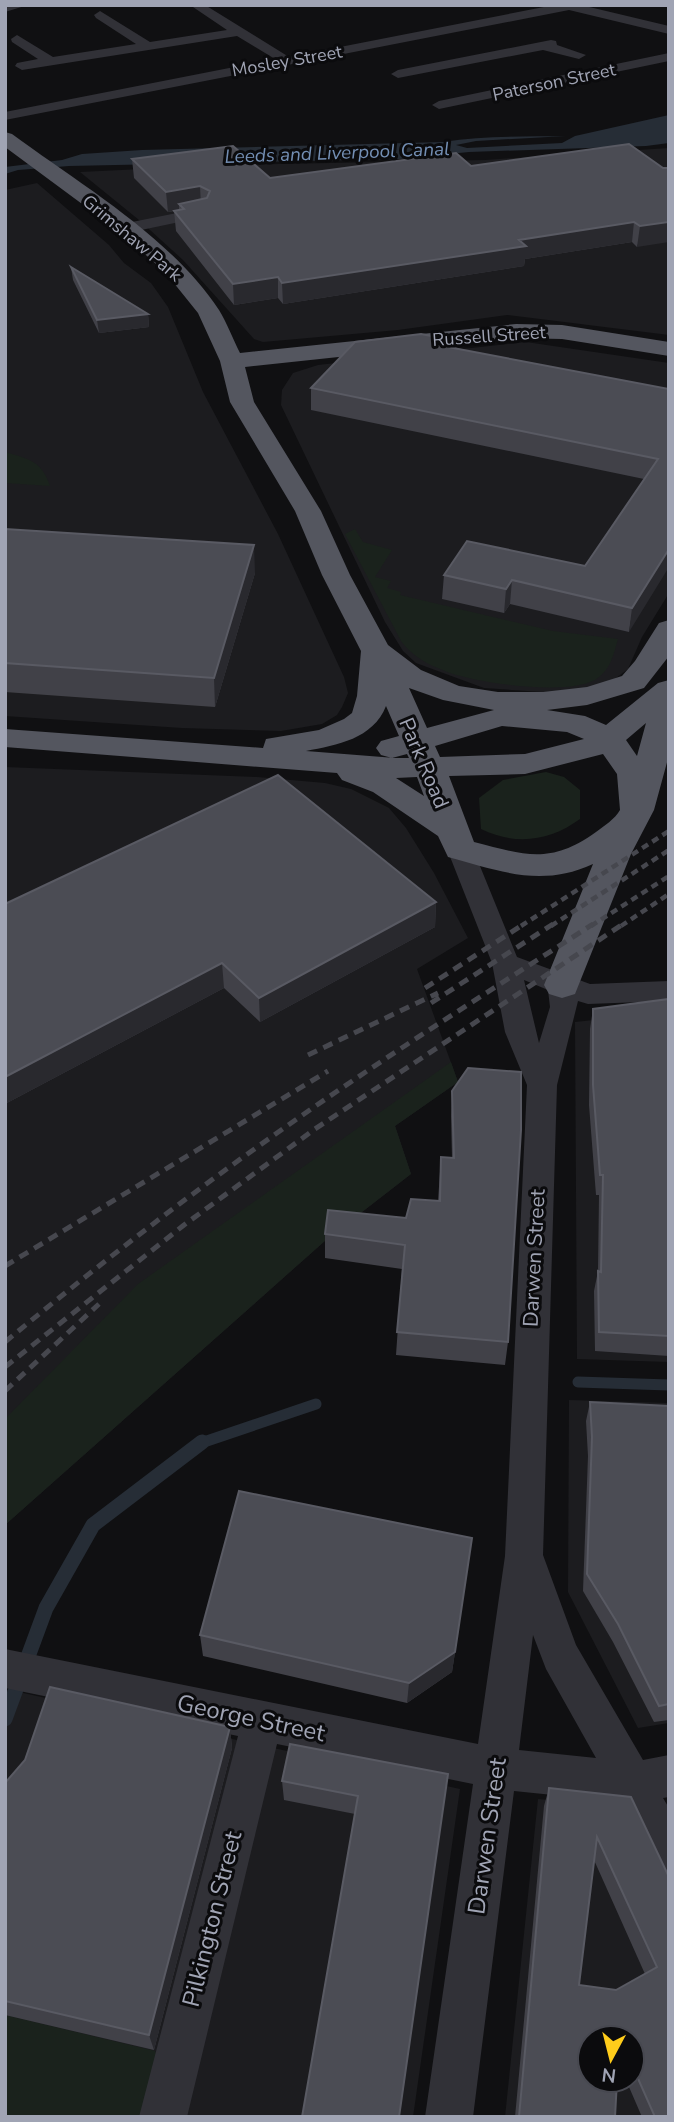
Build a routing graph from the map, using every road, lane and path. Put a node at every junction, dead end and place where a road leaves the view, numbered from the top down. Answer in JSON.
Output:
{"nodes":[{"id":1,"x":22,"y":5,"type":"edge"},
{"id":2,"x":217,"y":5,"type":"edge"},
{"id":3,"x":569,"y":6,"type":"edge"},
{"id":4,"x":199,"y":7,"type":"edge"},
{"id":5,"x":5,"y":8,"type":"edge"},
{"id":6,"x":100,"y":15,"type":"dead end"},
{"id":7,"x":477,"y":25,"type":"junction"},
{"id":8,"x":669,"y":30,"type":"edge"},
{"id":9,"x":238,"y":32,"type":"junction"},
{"id":10,"x":17,"y":39,"type":"dead end"},
{"id":11,"x":548,"y":45,"type":"junction"},
{"id":12,"x":149,"y":47,"type":"junction"},
{"id":13,"x":348,"y":50,"type":"junction"},
{"id":14,"x":579,"y":55,"type":"dead end"},
{"id":15,"x":669,"y":57,"type":"edge"},
{"id":16,"x":285,"y":60,"type":"junction"},
{"id":17,"x":51,"y":62,"type":"junction"},
{"id":18,"x":22,"y":66,"type":"dead end"},
{"id":19,"x":298,"y":72,"type":"dead end"},
{"id":20,"x":5,"y":116,"type":"edge"},
{"id":21,"x":5,"y":138,"type":"edge"},
{"id":22,"x":202,"y":213,"type":"edge"},
{"id":23,"x":127,"y":228,"type":"junction"},
{"id":24,"x":669,"y":349,"type":"edge"},
{"id":25,"x":309,"y":354,"type":"junction"},
{"id":26,"x":232,"y":361,"type":"junction"},
{"id":27,"x":242,"y":402,"type":"junction"},
{"id":28,"x":669,"y":629,"type":"edge"},
{"id":29,"x":374,"y":648,"type":"junction"},
{"id":30,"x":669,"y":689,"type":"edge"},
{"id":31,"x":669,"y":699,"type":"edge"},
{"id":32,"x":5,"y":738,"type":"edge"},
{"id":33,"x":609,"y":738,"type":"junction"},
{"id":34,"x":213,"y":753,"type":"junction"},
{"id":35,"x":423,"y":756,"type":"junction"},
{"id":36,"x":300,"y":760,"type":"junction"},
{"id":37,"x":634,"y":816,"type":"junction"},
{"id":38,"x":455,"y":839,"type":"junction"},
{"id":39,"x":506,"y":963,"type":"junction"},
{"id":40,"x":566,"y":975,"type":"junction"},
{"id":41,"x":669,"y":991,"type":"edge"},
{"id":42,"x":542,"y":1085,"type":"junction"},
{"id":43,"x":524,"y":1556,"type":"junction"},
{"id":44,"x":5,"y":1668,"type":"edge"},
{"id":45,"x":262,"y":1721,"type":"junction"},
{"id":46,"x":496,"y":1768,"type":"junction"},
{"id":47,"x":651,"y":1779,"type":"edge"},
{"id":48,"x":669,"y":1853,"type":"edge"},
{"id":49,"x":163,"y":2117,"type":"edge"},
{"id":50,"x":449,"y":2117,"type":"edge"}],
"edges":[{"from":1,"to":5,"type":"street"},
{"from":2,"to":4,"type":"street"},
{"from":3,"to":7,"type":"street","name":"Mosley Street"},
{"from":3,"to":8,"type":"street"},
{"from":4,"to":9,"type":"street"},
{"from":6,"to":12,"type":"street"},
{"from":7,"to":11,"type":"street"},
{"from":7,"to":13,"type":"street","name":"Mosley Street"},
{"from":9,"to":12,"type":"street"},
{"from":9,"to":16,"type":"street"},
{"from":10,"to":17,"type":"street"},
{"from":11,"to":14,"type":"street"},
{"from":11,"to":15,"type":"street","name":"Paterson Street"},
{"from":12,"to":17,"type":"street"},
{"from":13,"to":16,"type":"street","name":"Mosley Street"},
{"from":13,"to":19,"type":"street"},
{"from":16,"to":20,"type":"street","name":"Mosley Street"},
{"from":17,"to":18,"type":"street"},
{"from":21,"to":23,"type":"highway","name":"Grimshaw Park"},
{"from":22,"to":23,"type":"street"},
{"from":23,"to":26,"type":"highway","name":"Grimshaw Park"},
{"from":24,"to":25,"type":"highway","name":"Russell Street"},
{"from":25,"to":26,"type":"highway","name":"Russell Street"},
{"from":25,"to":27,"type":"highway","name":"Russell Street"},
{"from":26,"to":27,"type":"highway","name":"Park Road"},
{"from":27,"to":29,"type":"highway","name":"Park Road"},
{"from":28,"to":29,"type":"highway"},
{"from":29,"to":34,"type":"highway"},
{"from":29,"to":35,"type":"highway","name":"Park Road"},
{"from":30,"to":33,"type":"highway"},
{"from":31,"to":37,"type":"highway"},
{"from":32,"to":34,"type":"highway"},
{"from":33,"to":35,"type":"highway"},
{"from":33,"to":35,"type":"highway"},
{"from":33,"to":37,"type":"highway"},
{"from":34,"to":36,"type":"highway"},
{"from":35,"to":36,"type":"highway"},
{"from":35,"to":38,"type":"highway","name":"Park Road"},
{"from":36,"to":38,"type":"highway"},
{"from":37,"to":38,"type":"highway"},
{"from":37,"to":40,"type":"highway"},
{"from":38,"to":39,"type":"street","name":"Park Road"},
{"from":39,"to":40,"type":"street"},
{"from":39,"to":42,"type":"street","name":"Park Road"},
{"from":40,"to":41,"type":"street"},
{"from":40,"to":42,"type":"street"},
{"from":42,"to":43,"type":"street","name":"Darwen Street"},
{"from":43,"to":46,"type":"street","name":"Darwen Street"},
{"from":43,"to":47,"type":"street","name":"Darwen Street"},
{"from":44,"to":45,"type":"street","name":"George Street"},
{"from":45,"to":46,"type":"street","name":"George Street"},
{"from":45,"to":49,"type":"street","name":"Pilkington Street"},
{"from":46,"to":47,"type":"street","name":"George Street"},
{"from":46,"to":50,"type":"street","name":"Darwen Street"},
{"from":47,"to":48,"type":"street","name":"Darwen Street"}]}
